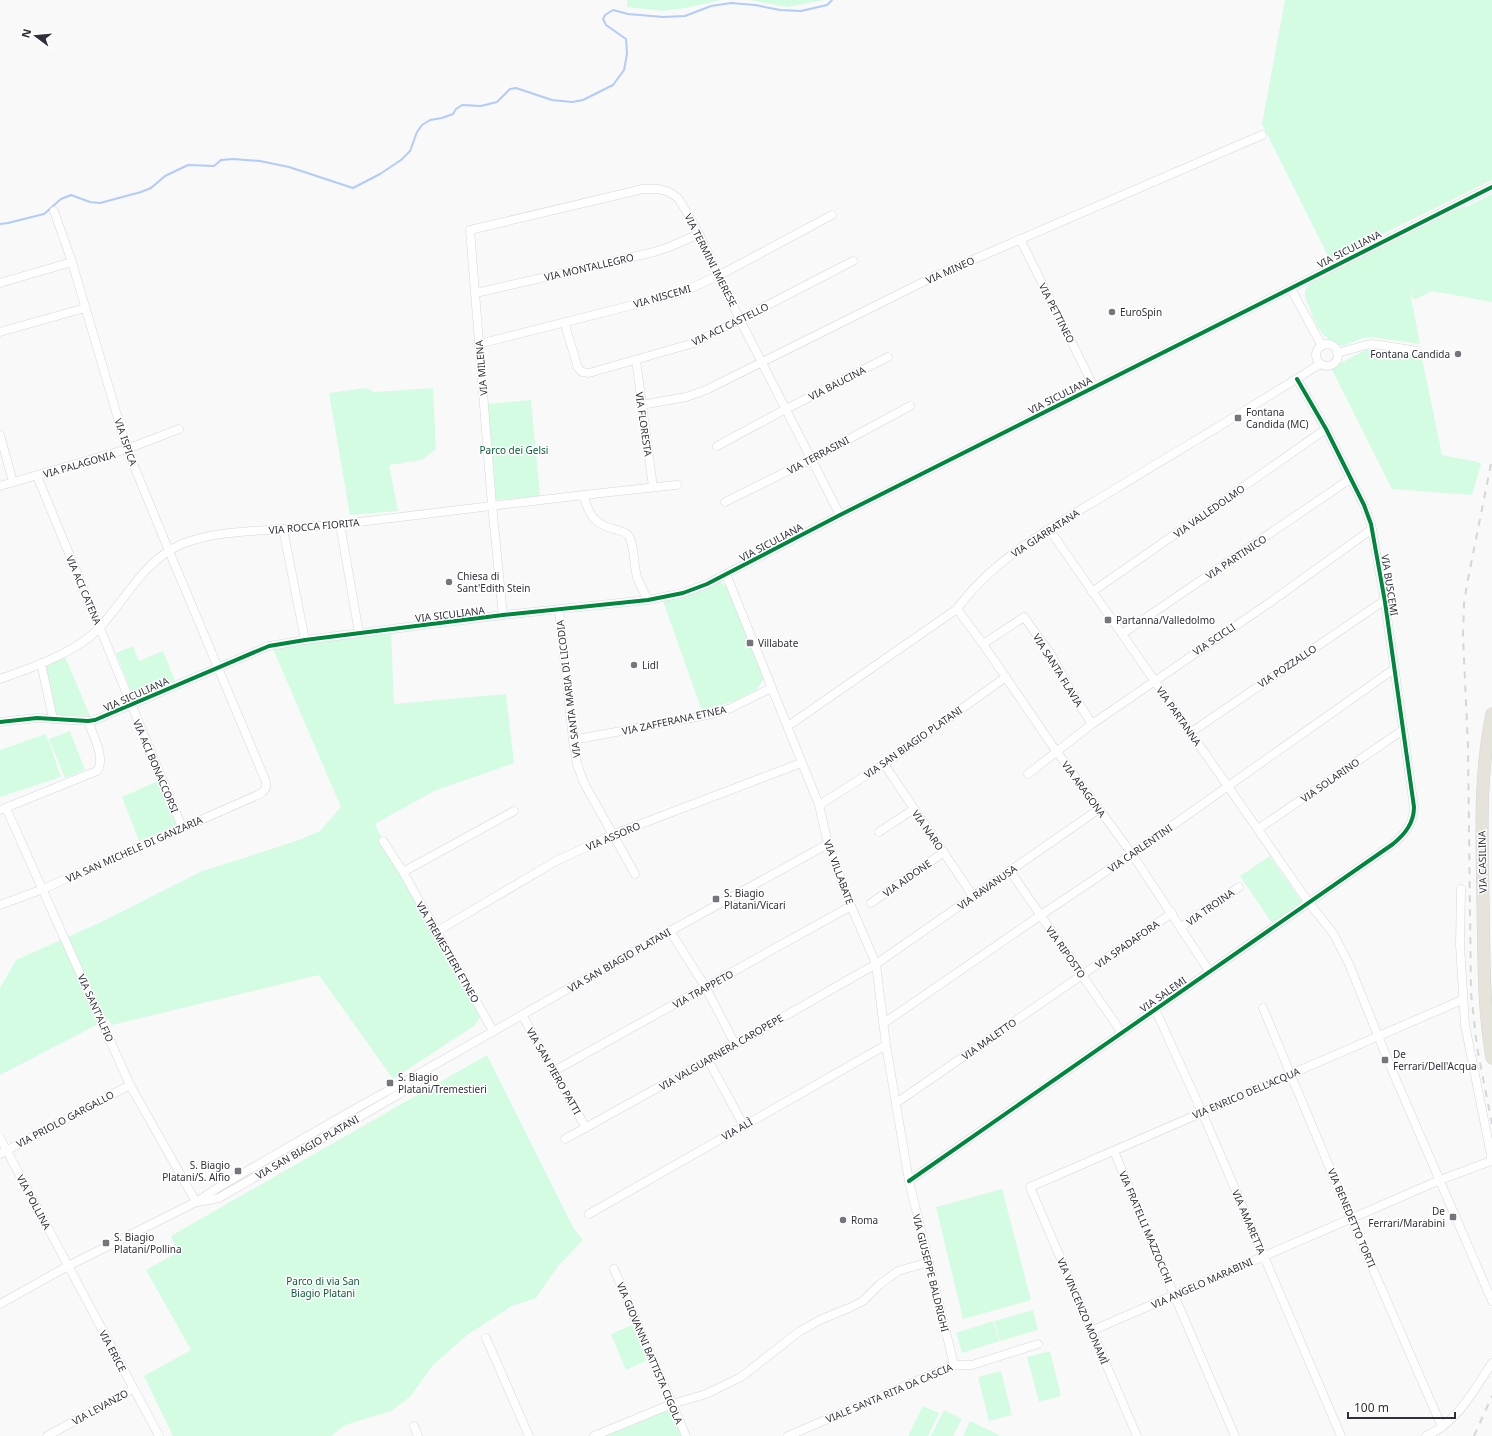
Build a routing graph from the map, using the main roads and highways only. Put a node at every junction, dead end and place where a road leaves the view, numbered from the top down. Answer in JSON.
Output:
{"nodes":[{"id":1,"x":1492,"y":714,"type":"edge"},
{"id":2,"x":1492,"y":1058,"type":"edge"}],
"edges":[{"from":1,"to":2,"type":"main road","name":"VIA CASILINA"}]}
